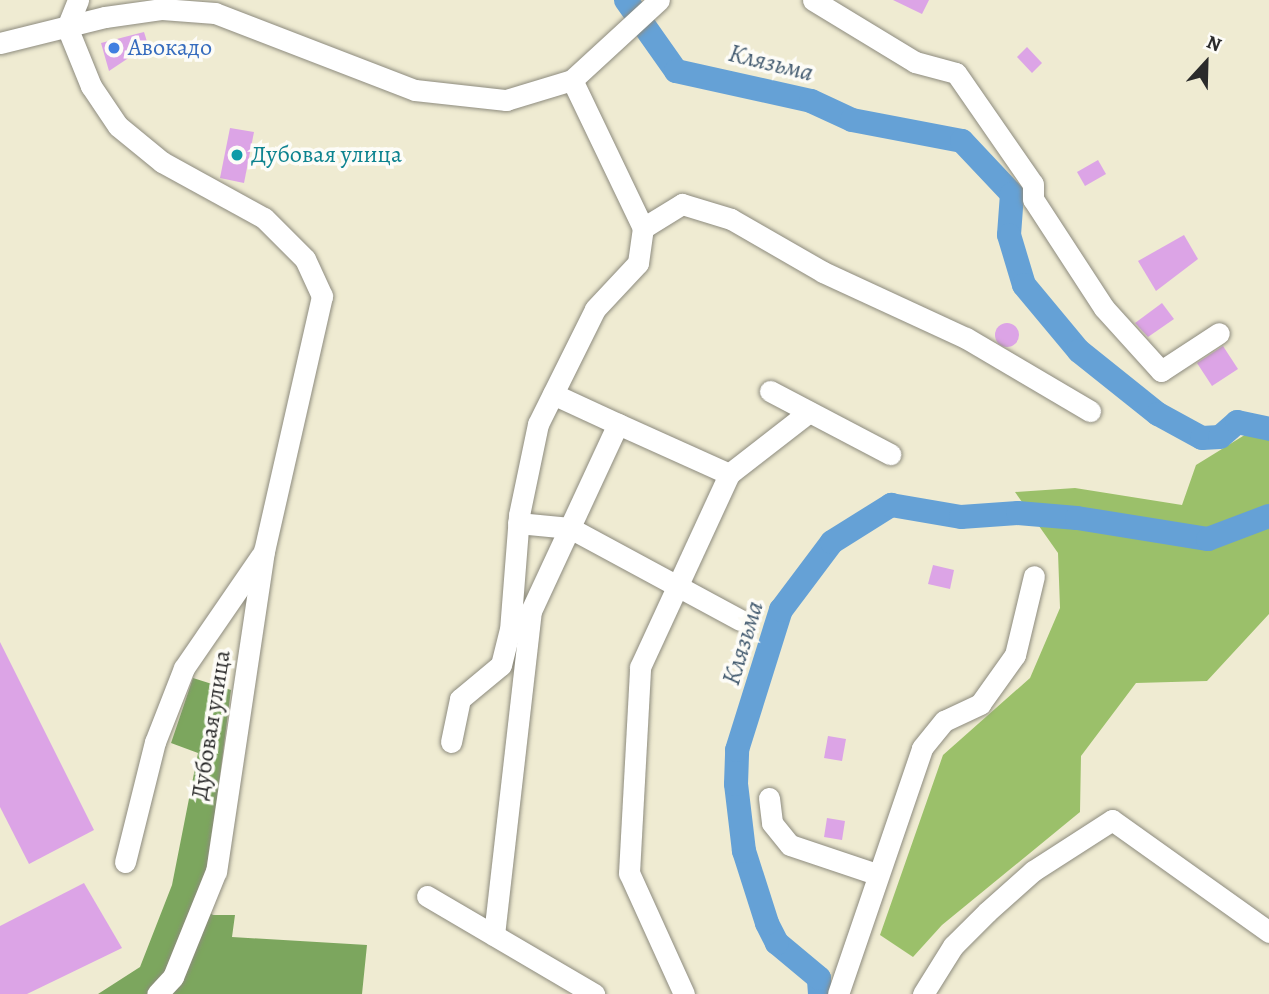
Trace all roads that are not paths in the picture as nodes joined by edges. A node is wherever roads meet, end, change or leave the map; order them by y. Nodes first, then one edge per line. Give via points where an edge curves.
1 (78, 0) edge
2 (659, 0) edge
3 (813, 0) edge
4 (104, 8) edge
5 (67, 27) junction
6 (0, 43) edge
7 (572, 80) junction
8 (643, 228) junction
9 (1219, 333) dead end
10 (769, 391) dead end
11 (553, 394) junction
12 (1090, 411) dead end
13 (809, 412) junction
14 (618, 424) junction
15 (890, 454) dead end
16 (729, 474) junction
17 (518, 523) junction
18 (570, 528) junction
19 (264, 551) junction
20 (1034, 576) dead end
21 (679, 584) junction
22 (740, 620) dead end
23 (451, 742) dead end
24 (769, 798) dead end
25 (125, 862) dead end
26 (876, 874) junction
27 (427, 896) dead end
28 (1269, 932) edge
29 (494, 935) junction
30 (583, 991) edge
31 (157, 994) edge
32 (684, 994) edge
33 (838, 994) edge
34 (923, 994) edge

1 - 5 street
2 - 7 street
3 - 9 street via 915,62 956,73 1033,184 1033,199 1104,308 1161,371
4 - 5 street
4 - 7 street via 215,13 415,90 463,100 536,95
5 - 6 street
5 - 19 street, Дубовая улица via 91,86 118,126 162,162 264,218 291,241 317,281 321,314
7 - 8 street
8 - 11 street via 638,263 595,309
8 - 12 street via 682,204 731,219 823,272 966,338
10 - 13 street
11 - 14 street
11 - 17 street via 538,424
13 - 15 street
13 - 16 street
14 - 16 street
14 - 18 street
16 - 21 street
17 - 18 street
17 - 23 street via 501,666 460,699
18 - 21 street
18 - 29 street via 531,611
19 - 25 street via 184,668 155,742
19 - 31 street, Дубовая улица via 216,871 173,977
20 - 26 street via 1015,655 980,704 944,721 922,748
21 - 22 street
21 - 32 street via 640,667 629,873
24 - 26 street via 772,823 790,845
26 - 33 street
27 - 29 street
28 - 34 street via 1112,820 1033,870 987,912 953,946
29 - 30 street

